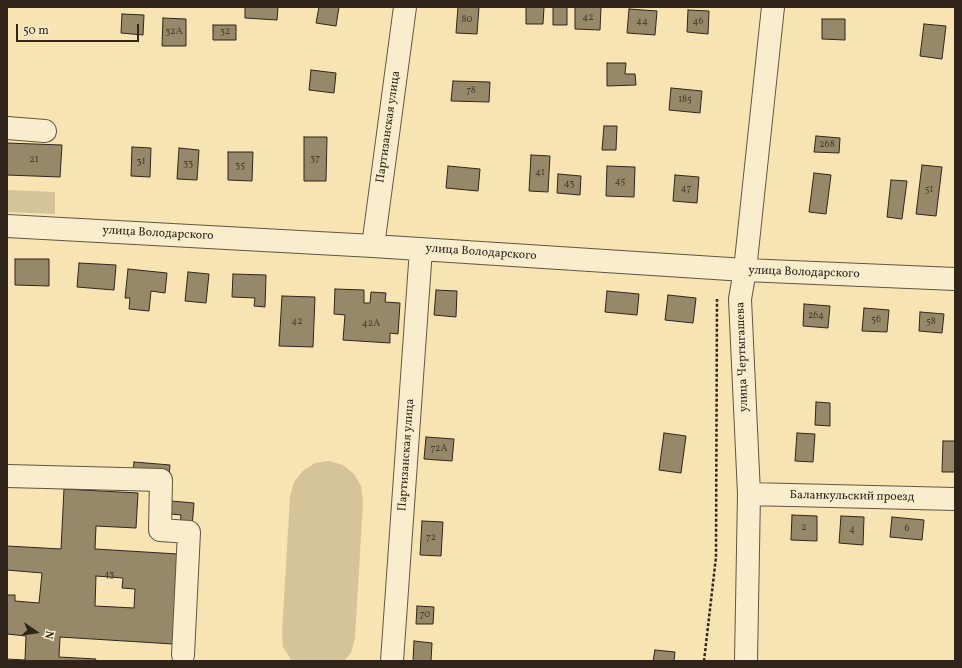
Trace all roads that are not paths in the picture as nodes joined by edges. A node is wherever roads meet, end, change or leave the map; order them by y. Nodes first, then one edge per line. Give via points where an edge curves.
1 (405, 7) edge
2 (773, 7) edge
3 (7, 128) edge
4 (45, 131) dead end
5 (7, 226) edge
6 (373, 246) junction
7 (421, 249) junction
8 (744, 270) junction
9 (955, 279) edge
10 (7, 476) edge
11 (749, 494) junction
12 (955, 499) edge
13 (183, 655) dead end
14 (392, 661) edge
15 (746, 661) edge

1 - 6 street, Партизанская улица
2 - 8 street, улица Чертыгашева
3 - 4 street
5 - 6 street, улица Володарского
6 - 7 street, улица Володарского
7 - 8 street, улица Володарского
7 - 14 street, Партизанская улица
8 - 9 street, улица Володарского
8 - 11 street, улица Чертыгашева via 740,299
10 - 13 street via 161,480 160,530 189,532
11 - 12 street, Баланкульский проезд
11 - 15 street, улица Чертыгашева

